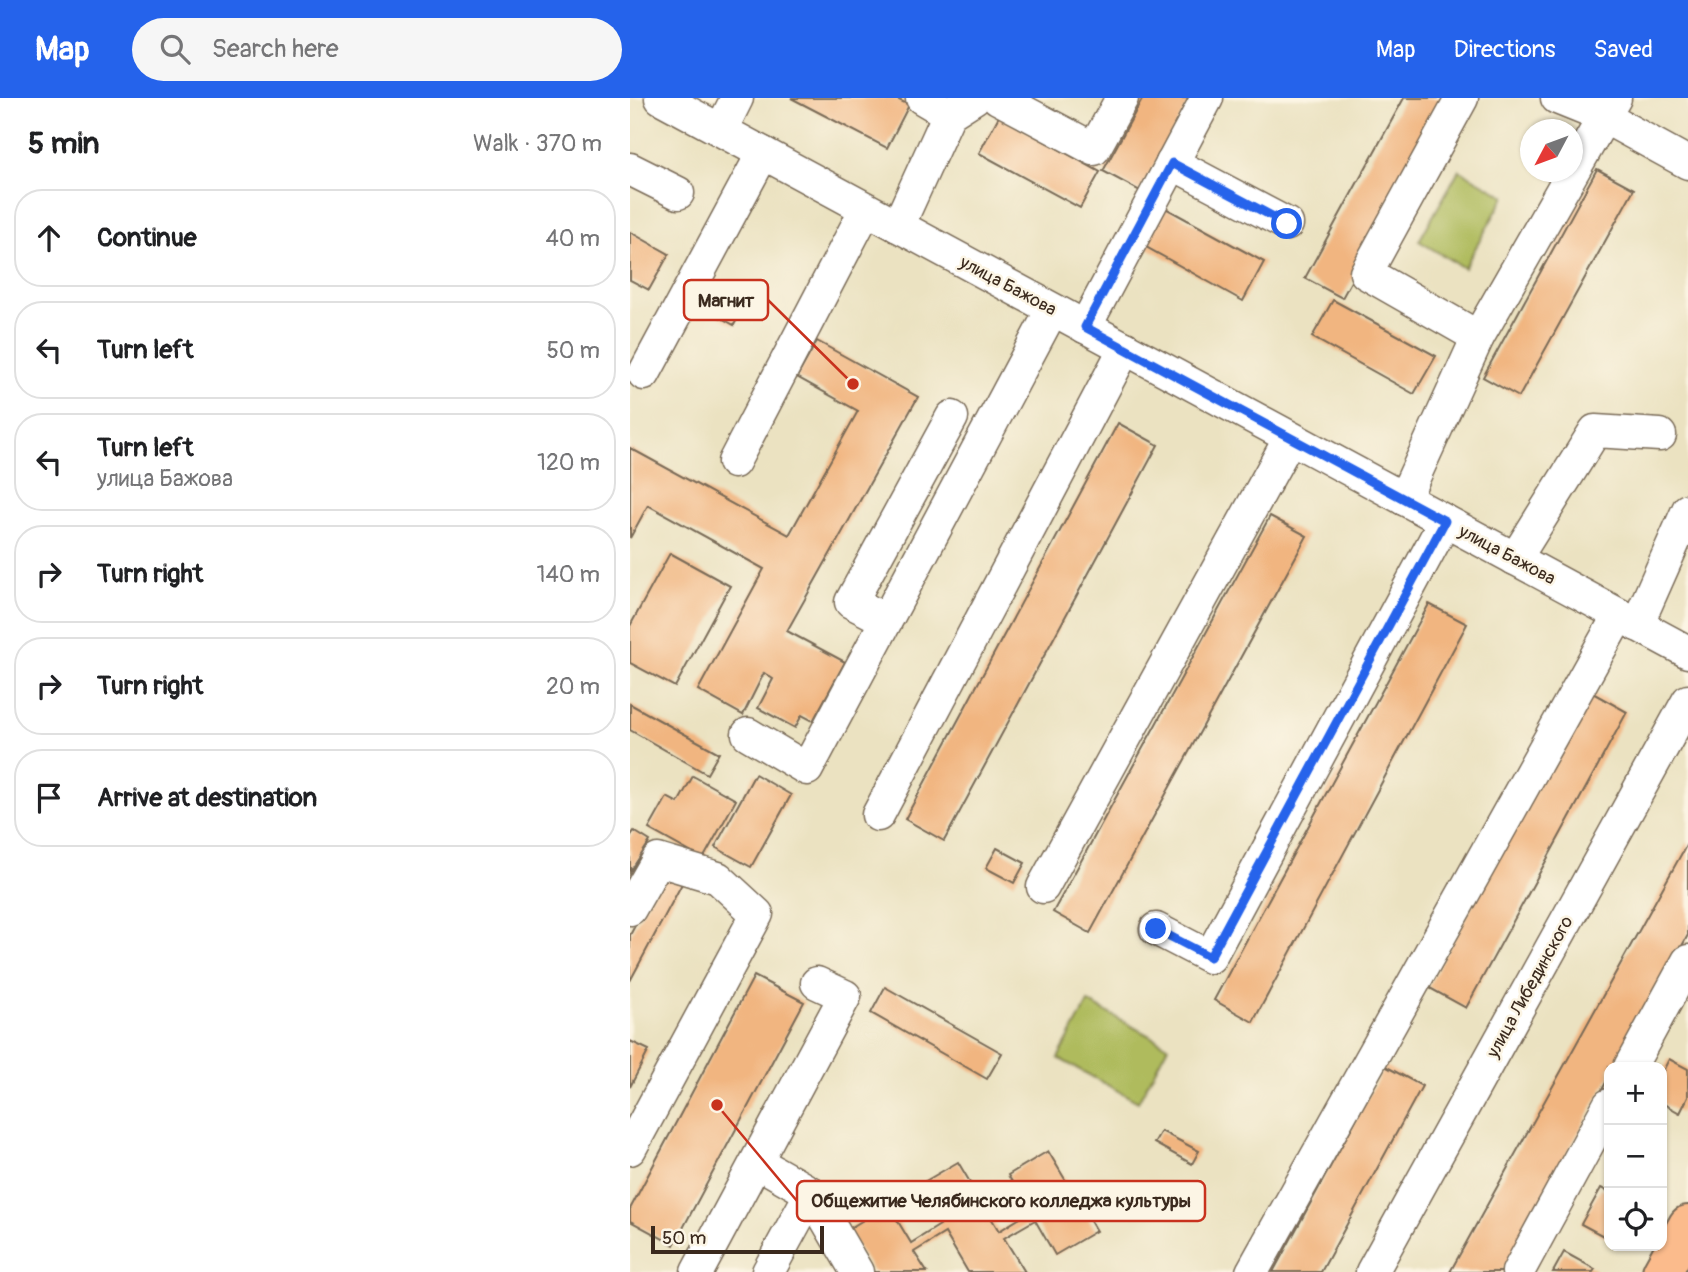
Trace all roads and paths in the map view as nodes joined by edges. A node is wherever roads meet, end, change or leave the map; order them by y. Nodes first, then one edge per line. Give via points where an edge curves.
1 (661, 98) edge
2 (737, 98) edge
3 (922, 98) edge
4 (998, 98) edge
5 (1122, 98) edge
6 (1207, 98) edge
7 (1462, 98) edge
8 (1557, 98) edge
9 (961, 106) edge
10 (1610, 107) edge
11 (721, 131) junction
12 (763, 153) junction
13 (1172, 163) junction
14 (1688, 163) edge
15 (630, 169) edge
16 (678, 193) dead end
17 (866, 209) junction
18 (1287, 224) dead end
19 (898, 226) junction
20 (1052, 310) junction
21 (1085, 327) junction
22 (1478, 337) junction
23 (1125, 348) junction
24 (644, 374) dead end
25 (952, 417) dead end
26 (1660, 435) dead end
27 (1290, 438) junction
28 (734, 463) dead end
29 (1404, 499) junction
30 (1688, 510) edge
31 (1445, 521) junction
32 (1515, 559) junction
33 (886, 620) junction
34 (1628, 620) junction
35 (1688, 652) edge
36 (1688, 701) edge
37 (748, 734) dead end
38 (878, 815) dead end
39 (1043, 887) dead end
40 (630, 909) edge
41 (1156, 929) dead end
42 (1688, 961) edge
43 (817, 983) dead end
44 (1633, 1062) edge
45 (1604, 1114) edge
46 (630, 1149) edge
47 (757, 1162) junction
48 (811, 1193) junction
49 (1688, 1225) edge
50 (697, 1272) edge
51 (768, 1272) edge
52 (858, 1272) edge
53 (1252, 1272) edge
54 (1372, 1272) edge
55 (1518, 1272) edge
56 (1662, 1272) edge

1 - 11 street, улица Бажова
2 - 11 street
3 - 9 street
4 - 5 street via 1094,149
6 - 13 street
7 - 22 street via 1366,273
8 - 10 street
9 - 19 street
10 - 14 street
10 - 22 street
11 - 12 street, улица Бажова
12 - 17 street, улица Бажова
12 - 24 street
13 - 18 street
13 - 21 street
15 - 16 street
17 - 19 street, улица Бажова
17 - 28 street
19 - 20 street, улица Бажова
20 - 21 street, улица Бажова
20 - 33 street
21 - 23 street, улица Бажова
22 - 29 street
23 - 27 street, улица Бажова
23 - 38 street
25 - 33 street via 851,602
26 - 32 street via 1595,431
27 - 29 street, улица Бажова
27 - 39 street
29 - 31 street, улица Бажова
30 - 34 street
31 - 32 street, улица Бажова
31 - 41 street via 1210,957
32 - 34 street, улица Бажова
33 - 37 street via 807,769
34 - 35 street, улица Бажова
34 - 53 street
36 - 54 street, улица Либединского
40 - 46 street via 658,860 718,878 757,914
42 - 44 street
43 - 47 street via 845,996
45 - 55 street
47 - 48 street
47 - 50 street
48 - 51 street
48 - 52 street
49 - 56 main road

